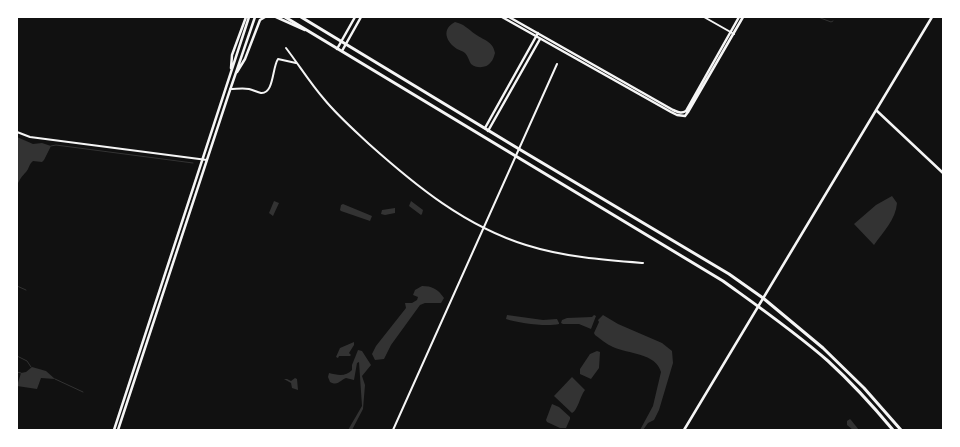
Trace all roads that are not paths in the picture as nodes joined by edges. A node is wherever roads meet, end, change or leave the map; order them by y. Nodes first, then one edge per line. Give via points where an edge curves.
1 (246, 17) edge
2 (249, 17) edge
3 (255, 17) edge
4 (265, 17) edge
5 (276, 17) edge
6 (285, 17) edge
7 (303, 17) edge
8 (355, 17) edge
9 (361, 17) edge
10 (502, 17) edge
11 (509, 17) edge
12 (704, 17) edge
13 (739, 17) edge
14 (743, 17) edge
15 (932, 17) edge
16 (538, 33) junction
17 (732, 33) junction
18 (542, 35) junction
19 (317, 36) junction
20 (536, 37) junction
21 (540, 39) junction
22 (341, 41) junction
23 (346, 44) junction
24 (286, 48) dead end
25 (337, 48) junction
26 (342, 52) junction
27 (298, 64) junction
28 (557, 64) dead end
29 (230, 74) junction
30 (235, 76) junction
31 (230, 89) junction
32 (876, 110) junction
33 (687, 112) junction
34 (486, 129) junction
35 (17, 132) edge
36 (519, 149) junction
37 (516, 156) junction
38 (202, 160) junction
39 (207, 160) junction
40 (943, 173) edge
41 (484, 227) junction
42 (643, 263) dead end
43 (763, 298) junction
44 (758, 306) junction
45 (114, 430) edge
46 (118, 430) edge
47 (393, 430) edge
48 (684, 430) edge
49 (893, 430) edge
50 (901, 430) edge

1 - 29 street via 232,55
2 - 29 street
3 - 30 street
4 - 30 street via 260,20 246,59
5 - 19 street
6 - 19 main road
7 - 22 main road
8 - 22 street
9 - 23 street
10 - 20 street
11 - 16 street
12 - 17 street
13 - 17 street
14 - 17 street
15 - 32 street
16 - 18 street
16 - 20 street
17 - 33 street
18 - 21 street
18 - 33 street via 673,110
19 - 25 main road
20 - 21 street
20 - 34 street
21 - 33 street via 676,115 685,116
21 - 34 street
22 - 23 main road
22 - 25 street
23 - 26 street
23 - 34 main road
24 - 27 street
25 - 26 main road
26 - 37 main road
27 - 31 street via 278,59 270,88 266,92
27 - 41 street via 324,100 393,166 441,203
28 - 36 street
29 - 38 street
30 - 31 street
31 - 39 street
32 - 40 street
32 - 43 street
34 - 36 main road
35 - 38 street via 30,137
36 - 37 street
36 - 43 main road via 729,274
37 - 41 street
37 - 44 main road via 688,259
38 - 39 street
38 - 45 street
39 - 46 street
41 - 42 street via 538,248
41 - 47 street
43 - 44 street
43 - 50 main road via 823,348 864,388
44 - 48 street
44 - 49 main road via 828,362

